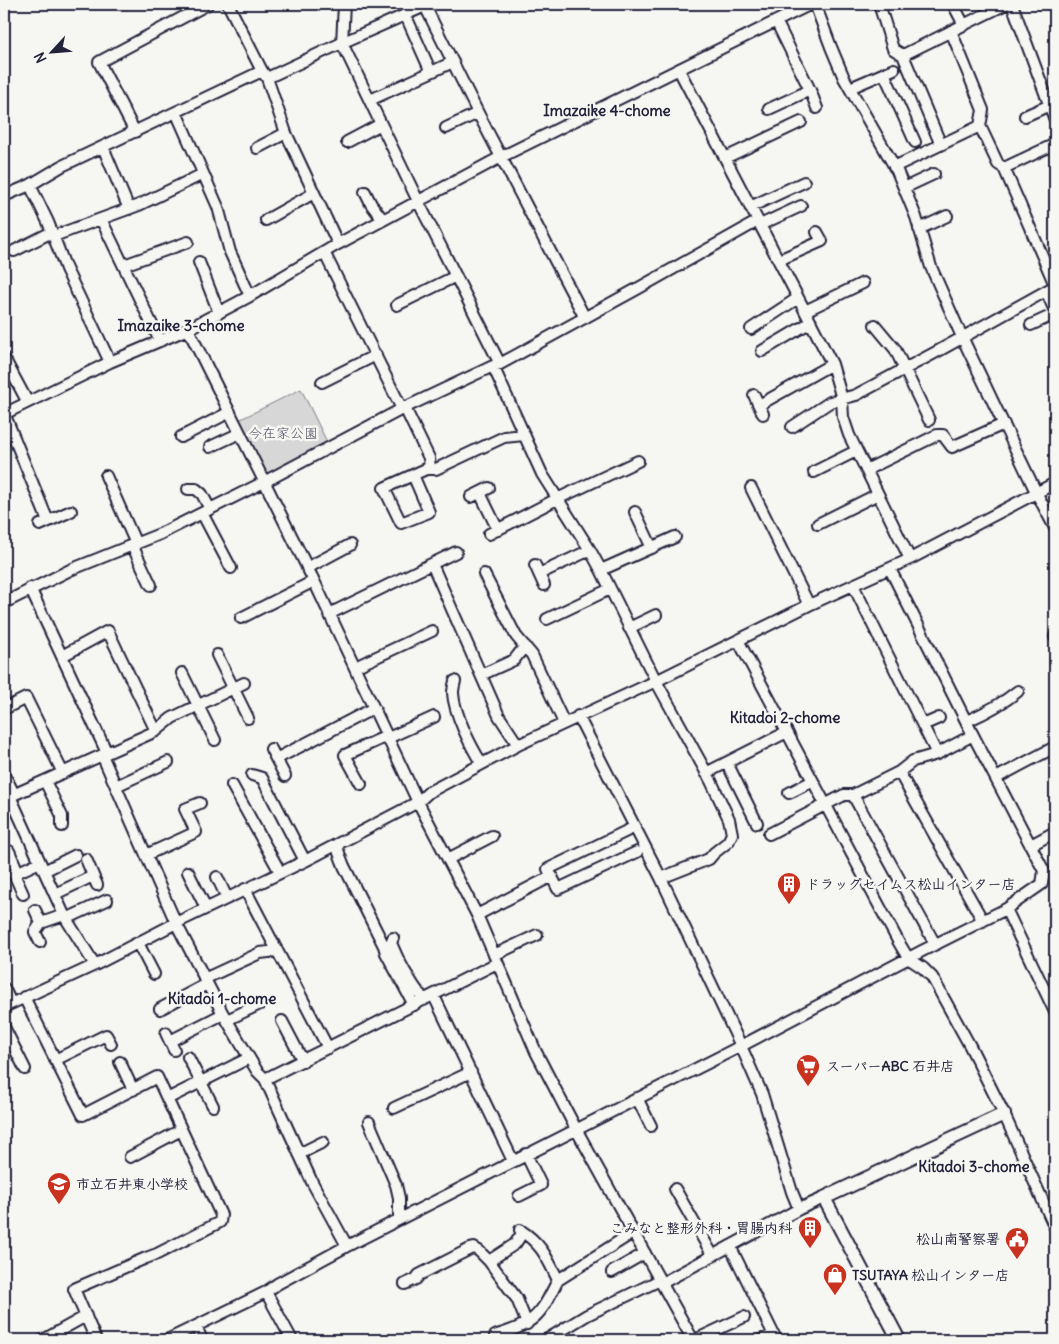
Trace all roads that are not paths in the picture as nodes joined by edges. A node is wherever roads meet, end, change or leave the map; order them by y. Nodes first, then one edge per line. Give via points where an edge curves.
1 (208, 4) edge
2 (228, 4) edge
3 (344, 4) edge
4 (811, 4) edge
5 (816, 4) edge
6 (879, 4) edge
7 (953, 4) edge
8 (1006, 4) edge
9 (1012, 4) edge
10 (424, 5) edge
11 (405, 14) junction
12 (776, 21) junction
13 (964, 25) junction
14 (951, 31) junction
15 (342, 43) junction
16 (904, 55) junction
17 (453, 62) junction
18 (679, 70) junction
19 (431, 72) junction
20 (265, 74) junction
21 (850, 88) junction
22 (810, 90) junction
23 (370, 100) junction
24 (1050, 105) junction
25 (817, 108) dead end
26 (769, 109) dead end
27 (176, 112) junction
28 (478, 113) junction
29 (1025, 116) dead end
30 (1055, 120) edge
31 (802, 122) dead end
32 (381, 124) junction
33 (980, 126) junction
34 (446, 128) dead end
35 (135, 132) junction
36 (286, 134) junction
37 (346, 142) dead end
38 (915, 142) dead end
39 (1055, 144) edge
40 (941, 145) junction
41 (103, 147) junction
42 (257, 148) dead end
43 (501, 157) junction
44 (725, 158) junction
45 (894, 167) junction
46 (1004, 168) junction
47 (203, 174) junction
48 (934, 174) dead end
49 (804, 182) dead end
50 (30, 185) junction
51 (904, 188) junction
52 (365, 192) dead end
53 (314, 193) junction
54 (4, 196) edge
55 (418, 201) junction
56 (801, 206) dead end
57 (750, 207) junction
58 (129, 209) junction
59 (947, 216) dead end
60 (101, 219) junction
61 (266, 220) dead end
62 (383, 220) junction
63 (759, 223) junction
64 (919, 229) junction
65 (817, 232) dead end
66 (53, 234) junction
67 (188, 242) dead end
68 (338, 244) junction
69 (14, 251) dead end
70 (324, 252) junction
71 (778, 260) junction
72 (199, 262) dead end
73 (124, 265) junction
74 (456, 276) junction
75 (863, 283) dead end
76 (1052, 288) edge
77 (250, 296) junction
78 (798, 298) junction
79 (397, 306) dead end
80 (805, 311) junction
81 (1055, 312) edge
82 (219, 313) junction
83 (585, 318) junction
84 (811, 322) junction
85 (875, 325) dead end
86 (1031, 326) dead end
87 (188, 329) junction
88 (751, 329) dead end
89 (962, 337) junction
90 (160, 341) junction
91 (762, 351) dead end
92 (376, 355) junction
93 (4, 358) edge
94 (110, 362) junction
95 (832, 364) junction
96 (496, 365) junction
97 (905, 369) junction
98 (322, 382) dead end
99 (842, 399) junction
100 (27, 401) junction
101 (758, 405) dead end
102 (404, 409) junction
103 (230, 412) junction
104 (4, 414) edge
105 (929, 420) dead end
106 (1004, 424) junction
107 (792, 427) dead end
108 (240, 433) junction
109 (524, 435) junction
110 (181, 437) dead end
111 (210, 447) dead end
112 (856, 451) junction
113 (638, 461) dead end
114 (430, 469) junction
115 (866, 470) junction
116 (814, 472) dead end
117 (413, 475) junction
118 (106, 476) dead end
119 (264, 482) junction
120 (1055, 482) edge
121 (751, 488) dead end
122 (188, 489) dead end
123 (1036, 492) junction
124 (480, 493) dead end
125 (878, 494) junction
126 (557, 499) junction
127 (71, 510) dead end
128 (206, 511) junction
129 (634, 512) dead end
130 (818, 524) dead end
131 (1055, 528) edge
132 (676, 538) dead end
133 (134, 544) junction
134 (350, 545) dead end
135 (652, 548) junction
136 (590, 550) junction
137 (456, 552) dead end
138 (910, 559) junction
139 (432, 564) junction
140 (231, 568) dead end
141 (307, 568) junction
142 (890, 569) junction
143 (601, 570) junction
144 (484, 574) dead end
145 (314, 581) junction
146 (151, 585) dead end
147 (544, 585) dead end
148 (853, 585) junction
149 (30, 588) junction
150 (610, 589) junction
151 (4, 603) edge
152 (809, 605) junction
153 (330, 614) junction
154 (656, 615) dead end
155 (241, 618) dead end
156 (561, 626) dead end
157 (629, 628) junction
158 (432, 631) dead end
159 (738, 640) junction
160 (525, 646) junction
161 (217, 655) dead end
162 (62, 656) junction
163 (355, 667) junction
164 (182, 673) dead end
165 (481, 676) junction
166 (455, 681) dead end
167 (656, 681) junction
168 (244, 683) dead end
169 (234, 688) junction
170 (1018, 691) dead end
171 (198, 706) junction
172 (374, 708) junction
173 (4, 709) edge
174 (578, 716) junction
175 (434, 717) dead end
176 (248, 718) dead end
177 (939, 718) dead end
178 (967, 721) junction
179 (564, 723) junction
180 (923, 725) junction
181 (156, 731) junction
182 (787, 732) junction
183 (973, 734) junction
184 (387, 737) junction
185 (215, 740) dead end
186 (518, 744) junction
187 (1055, 747) edge
188 (271, 749) dead end
189 (105, 754) junction
190 (937, 754) junction
191 (276, 760) junction
192 (168, 762) dead end
193 (727, 763) junction
194 (482, 764) junction
195 (63, 772) junction
196 (899, 772) junction
197 (706, 773) junction
198 (4, 774) edge
199 (252, 775) dead end
200 (285, 776) dead end
201 (996, 778) junction
202 (45, 781) junction
203 (813, 781) junction
204 (232, 784) dead end
205 (360, 784) dead end
206 (116, 786) junction
207 (789, 793) dead end
208 (853, 795) junction
209 (9, 797) edge
210 (418, 802) junction
211 (200, 803) dead end
212 (826, 805) junction
213 (757, 823) dead end
214 (62, 826) dead end
215 (635, 827) junction
216 (1055, 832) edge
217 (769, 834) dead end
218 (492, 836) dead end
219 (337, 844) junction
220 (1031, 845) junction
221 (9, 851) dead end
222 (637, 852) dead end
223 (146, 855) junction
224 (448, 859) junction
225 (305, 861) junction
226 (42, 866) junction
227 (18, 872) junction
228 (188, 872) dead end
229 (280, 872) junction
230 (552, 876) junction
231 (218, 877) dead end
232 (661, 878) junction
233 (245, 889) junction
234 (23, 894) dead end
235 (55, 894) junction
236 (227, 898) junction
237 (108, 900) dead end
238 (206, 908) junction
239 (1006, 909) junction
240 (35, 910) dead end
241 (477, 915) junction
242 (65, 917) junction
243 (983, 921) junction
244 (41, 923) junction
245 (176, 923) junction
246 (537, 935) dead end
247 (40, 942) dead end
248 (389, 942) junction
249 (138, 943) junction
250 (935, 944) junction
251 (277, 951) junction
252 (908, 958) junction
253 (496, 959) junction
254 (95, 965) junction
255 (154, 974) dead end
256 (206, 982) junction
257 (4, 988) edge
258 (434, 996) junction
259 (24, 998) junction
260 (424, 1000) junction
261 (260, 1004) dead end
262 (7, 1005) edge
263 (414, 1005) junction
264 (160, 1009) dead end
265 (1055, 1012) edge
266 (225, 1017) junction
267 (282, 1020) dead end
268 (4, 1027) edge
269 (170, 1041) dead end
270 (111, 1044) dead end
271 (741, 1046) junction
272 (328, 1048) junction
273 (188, 1058) dead end
274 (249, 1058) junction
275 (55, 1060) junction
276 (303, 1061) junction
277 (120, 1062) dead end
278 (25, 1069) dead end
279 (471, 1072) junction
280 (265, 1079) junction
281 (201, 1082) junction
282 (133, 1090) junction
283 (638, 1098) junction
284 (167, 1099) junction
285 (213, 1106) dead end
286 (394, 1108) dead end
287 (1004, 1114) junction
288 (370, 1122) dead end
289 (651, 1126) dead end
290 (576, 1129) junction
291 (181, 1130) junction
292 (323, 1142) dead end
293 (299, 1154) junction
294 (526, 1154) junction
295 (130, 1157) dead end
296 (514, 1161) junction
297 (675, 1189) dead end
298 (519, 1196) dead end
299 (824, 1198) junction
300 (799, 1210) junction
301 (400, 1219) junction
302 (1055, 1228) edge
303 (634, 1232) junction
304 (347, 1246) junction
305 (730, 1246) junction
306 (645, 1253) junction
307 (713, 1256) junction
308 (489, 1262) junction
309 (612, 1272) dead end
310 (558, 1280) junction
311 (661, 1281) junction
312 (406, 1284) dead end
313 (266, 1292) junction
314 (86, 1316) junction
315 (744, 1317) dead end
316 (527, 1324) junction
317 (196, 1326) junction
318 (43, 1340) edge
319 (96, 1340) edge
320 (167, 1340) edge
321 (202, 1340) edge
322 (292, 1340) edge
323 (496, 1340) edge
324 (546, 1340) edge
325 (694, 1340) edge
326 (760, 1340) edge
327 (899, 1340) edge

1 - 35 street via 99,62
2 - 20 street
3 - 15 street
4 - 12 street
5 - 21 street
6 - 16 street via 893,50
7 - 13 street
8 - 13 street
9 - 24 street
10 - 11 street
10 - 17 street
11 - 15 street
11 - 19 street
12 - 18 street
12 - 22 street
13 - 14 street
14 - 16 street
14 - 33 street via 983,110
15 - 20 street
15 - 23 street
16 - 40 street
17 - 19 street
17 - 28 street
18 - 43 street
18 - 44 street
19 - 23 street
20 - 27 street
20 - 36 street
21 - 38 street via 889,71
21 - 45 street
22 - 25 street
22 - 26 street
23 - 32 street
24 - 29 street
24 - 30 street
27 - 35 street
27 - 47 street
28 - 34 street
28 - 43 street
31 - 44 street
32 - 37 street
32 - 55 street
33 - 40 street
33 - 46 street via 998,164
35 - 41 street
36 - 42 street
36 - 53 street
39 - 46 street
40 - 45 street
41 - 50 street
41 - 58 street
43 - 55 street
43 - 83 street
44 - 57 street
45 - 51 street
46 - 76 street
47 - 58 street
47 - 77 street via 218,207 230,252
48 - 51 street
49 - 57 street
50 - 54 street
50 - 66 street
51 - 64 street
52 - 62 street
53 - 61 street
53 - 68 street
55 - 62 street
55 - 74 street
56 - 63 street
57 - 63 street
58 - 60 street
59 - 64 street
60 - 66 street
60 - 73 street
62 - 68 street
63 - 71 street
63 - 83 street
64 - 89 street via 931,267
65 - 71 street via 822,242
66 - 69 street
66 - 94 street
67 - 73 street
68 - 70 street
70 - 77 street
70 - 92 street
71 - 78 street
72 - 82 street
73 - 90 street
74 - 79 street
74 - 96 street
75 - 80 street
76 - 81 street
76 - 89 street
77 - 82 street
78 - 80 street
78 - 88 street
80 - 84 street
81 - 86 street
82 - 87 street
83 - 96 street
84 - 91 street
84 - 95 street
85 - 97 street via 895,349
87 - 90 street
87 - 103 street
89 - 97 street
89 - 106 street
90 - 94 street
92 - 98 street
92 - 102 street
93 - 100 street
94 - 100 street
95 - 99 street
95 - 101 street
96 - 102 street
96 - 109 street
97 - 99 street
97 - 105 street
99 - 107 street via 830,402
99 - 112 street via 844,417
100 - 104 street
102 - 114 street via 428,458
102 - 119 street
103 - 108 street
103 - 110 street
104 - 127 street via 44,523
106 - 115 street via 952,447 943,436 937,435
106 - 123 street
108 - 111 street
108 - 119 street
109 - 114 street via 504,437
109 - 126 street
112 - 115 street
112 - 116 street
113 - 126 street
114 - 117 street
115 - 125 street
117 - 117 street via 384,488 401,524 429,512
118 - 133 street
119 - 128 street
119 - 141 street
120 - 123 street
121 - 152 street
122 - 128 street via 196,489 202,494
123 - 131 street
123 - 138 street
124 - 126 street via 494,532
125 - 130 street
125 - 138 street
126 - 136 street
128 - 133 street
128 - 140 street
129 - 135 street
132 - 135 street
133 - 146 street
133 - 149 street
134 - 141 street
135 - 143 street
136 - 143 street
136 - 147 street via 537,570
137 - 139 street
138 - 142 street
139 - 153 street
139 - 165 street
141 - 145 street
142 - 148 street
142 - 178 street
143 - 150 street
144 - 160 street via 491,596
145 - 153 street
145 - 155 street
148 - 152 street
148 - 180 street
149 - 151 street
149 - 162 street
150 - 156 street via 551,617
150 - 157 street
152 - 159 street
153 - 163 street
154 - 157 street
157 - 167 street
158 - 163 street
159 - 167 street
159 - 182 street
160 - 165 street via 514,660
160 - 179 street
161 - 169 street
162 - 181 street via 108,631
162 - 189 street
163 - 172 street
164 - 171 street
165 - 186 street via 499,716
166 - 194 street via 453,693 457,710
167 - 174 street
167 - 197 street
168 - 169 street
169 - 171 street
169 - 176 street
170 - 178 street via 995,708
171 - 181 street via 172,718
171 - 185 street
172 - 184 street
172 - 191 street
173 - 195 street via 26,698
174 - 179 street
174 - 215 street
175 - 184 street
177 - 180 street
178 - 183 street
179 - 186 street
180 - 190 street
181 - 189 street
182 - 193 street
182 - 203 street
183 - 190 street
183 - 201 street
184 - 205 street via 346,755
184 - 210 street
186 - 194 street
187 - 201 street
188 - 191 street
189 - 195 street
189 - 206 street
190 - 196 street via 913,761
191 - 200 street
192 - 206 street
193 - 197 street
193 - 213 street
194 - 210 street via 429,792
195 - 202 street
196 - 208 street
196 - 243 street
197 - 232 street via 729,819 732,834 709,859
198 - 209 street
199 - 225 street via 262,778
201 - 220 street
202 - 209 street
202 - 214 street via 62,816
203 - 207 street
203 - 212 street
204 - 229 street
206 - 223 street
208 - 212 street via 844,795
208 - 250 street
209 - 226 street
210 - 219 street
210 - 224 street
211 - 223 street via 185,809 196,832
212 - 217 street
212 - 252 street
215 - 230 street via 548,869
215 - 232 street
216 - 220 street
218 - 224 street
219 - 225 street
219 - 248 street via 344,866
220 - 239 street via 1044,871 1042,884
221 - 227 street
222 - 230 street via 558,889
223 - 245 street
224 - 241 street
225 - 229 street
226 - 227 street
226 - 235 street
226 - 235 street via 81,857 96,881
227 - 234 street via 14,874
228 - 238 street
229 - 233 street
230 - 241 street
231 - 236 street
232 - 271 street
233 - 236 street
233 - 251 street
235 - 242 street
236 - 238 street
237 - 242 street
238 - 245 street
239 - 243 street
239 - 265 street
240 - 244 street
241 - 253 street
242 - 244 street
242 - 254 street
243 - 250 street
244 - 247 street via 35,932
245 - 249 street
245 - 256 street
246 - 253 street
248 - 260 street
248 - 263 street via 386,953
249 - 254 street
249 - 255 street
250 - 252 street
251 - 256 street via 260,953
251 - 272 street
252 - 271 street
252 - 287 street via 932,977
253 - 258 street
253 - 290 street via 536,1052
254 - 259 street
256 - 264 street
256 - 266 street
257 - 262 street
258 - 260 street
258 - 279 street
259 - 262 street
259 - 275 street
260 - 263 street
261 - 266 street
263 - 272 street
266 - 269 street
266 - 274 street
267 - 276 street
268 - 278 street
270 - 275 street via 106,1035
271 - 283 street
271 - 300 street via 762,1094
272 - 276 street
273 - 281 street
274 - 280 street
274 - 281 street
275 - 282 street via 83,1115
276 - 280 street
277 - 282 street
279 - 286 street
279 - 296 street
280 - 293 street
281 - 284 street
281 - 285 street
282 - 284 street via 157,1077
283 - 289 street
283 - 290 street
284 - 291 street
287 - 299 street
287 - 302 street
288 - 301 street via 396,1185
290 - 294 street
290 - 303 street
291 - 295 street
291 - 314 street via 221,1215 220,1222 157,1254 74,1289
292 - 293 street
293 - 304 street
294 - 296 street
294 - 298 street via 541,1185
296 - 301 street
297 - 307 street
299 - 300 street
299 - 327 street
300 - 305 street
301 - 304 street
303 - 306 street
303 - 310 street
304 - 313 street
305 - 307 street
305 - 326 street via 774,1335
306 - 309 street
306 - 311 street
307 - 311 street
308 - 310 street via 515,1244 522,1231 538,1245
308 - 312 street via 479,1251 470,1249
308 - 316 street via 517,1299
310 - 316 street via 539,1312
311 - 324 street via 587,1315
311 - 325 street
313 - 317 street
313 - 322 street
314 - 318 street
314 - 319 street
315 - 325 street
316 - 323 street via 495,1336
317 - 320 street
317 - 321 street

